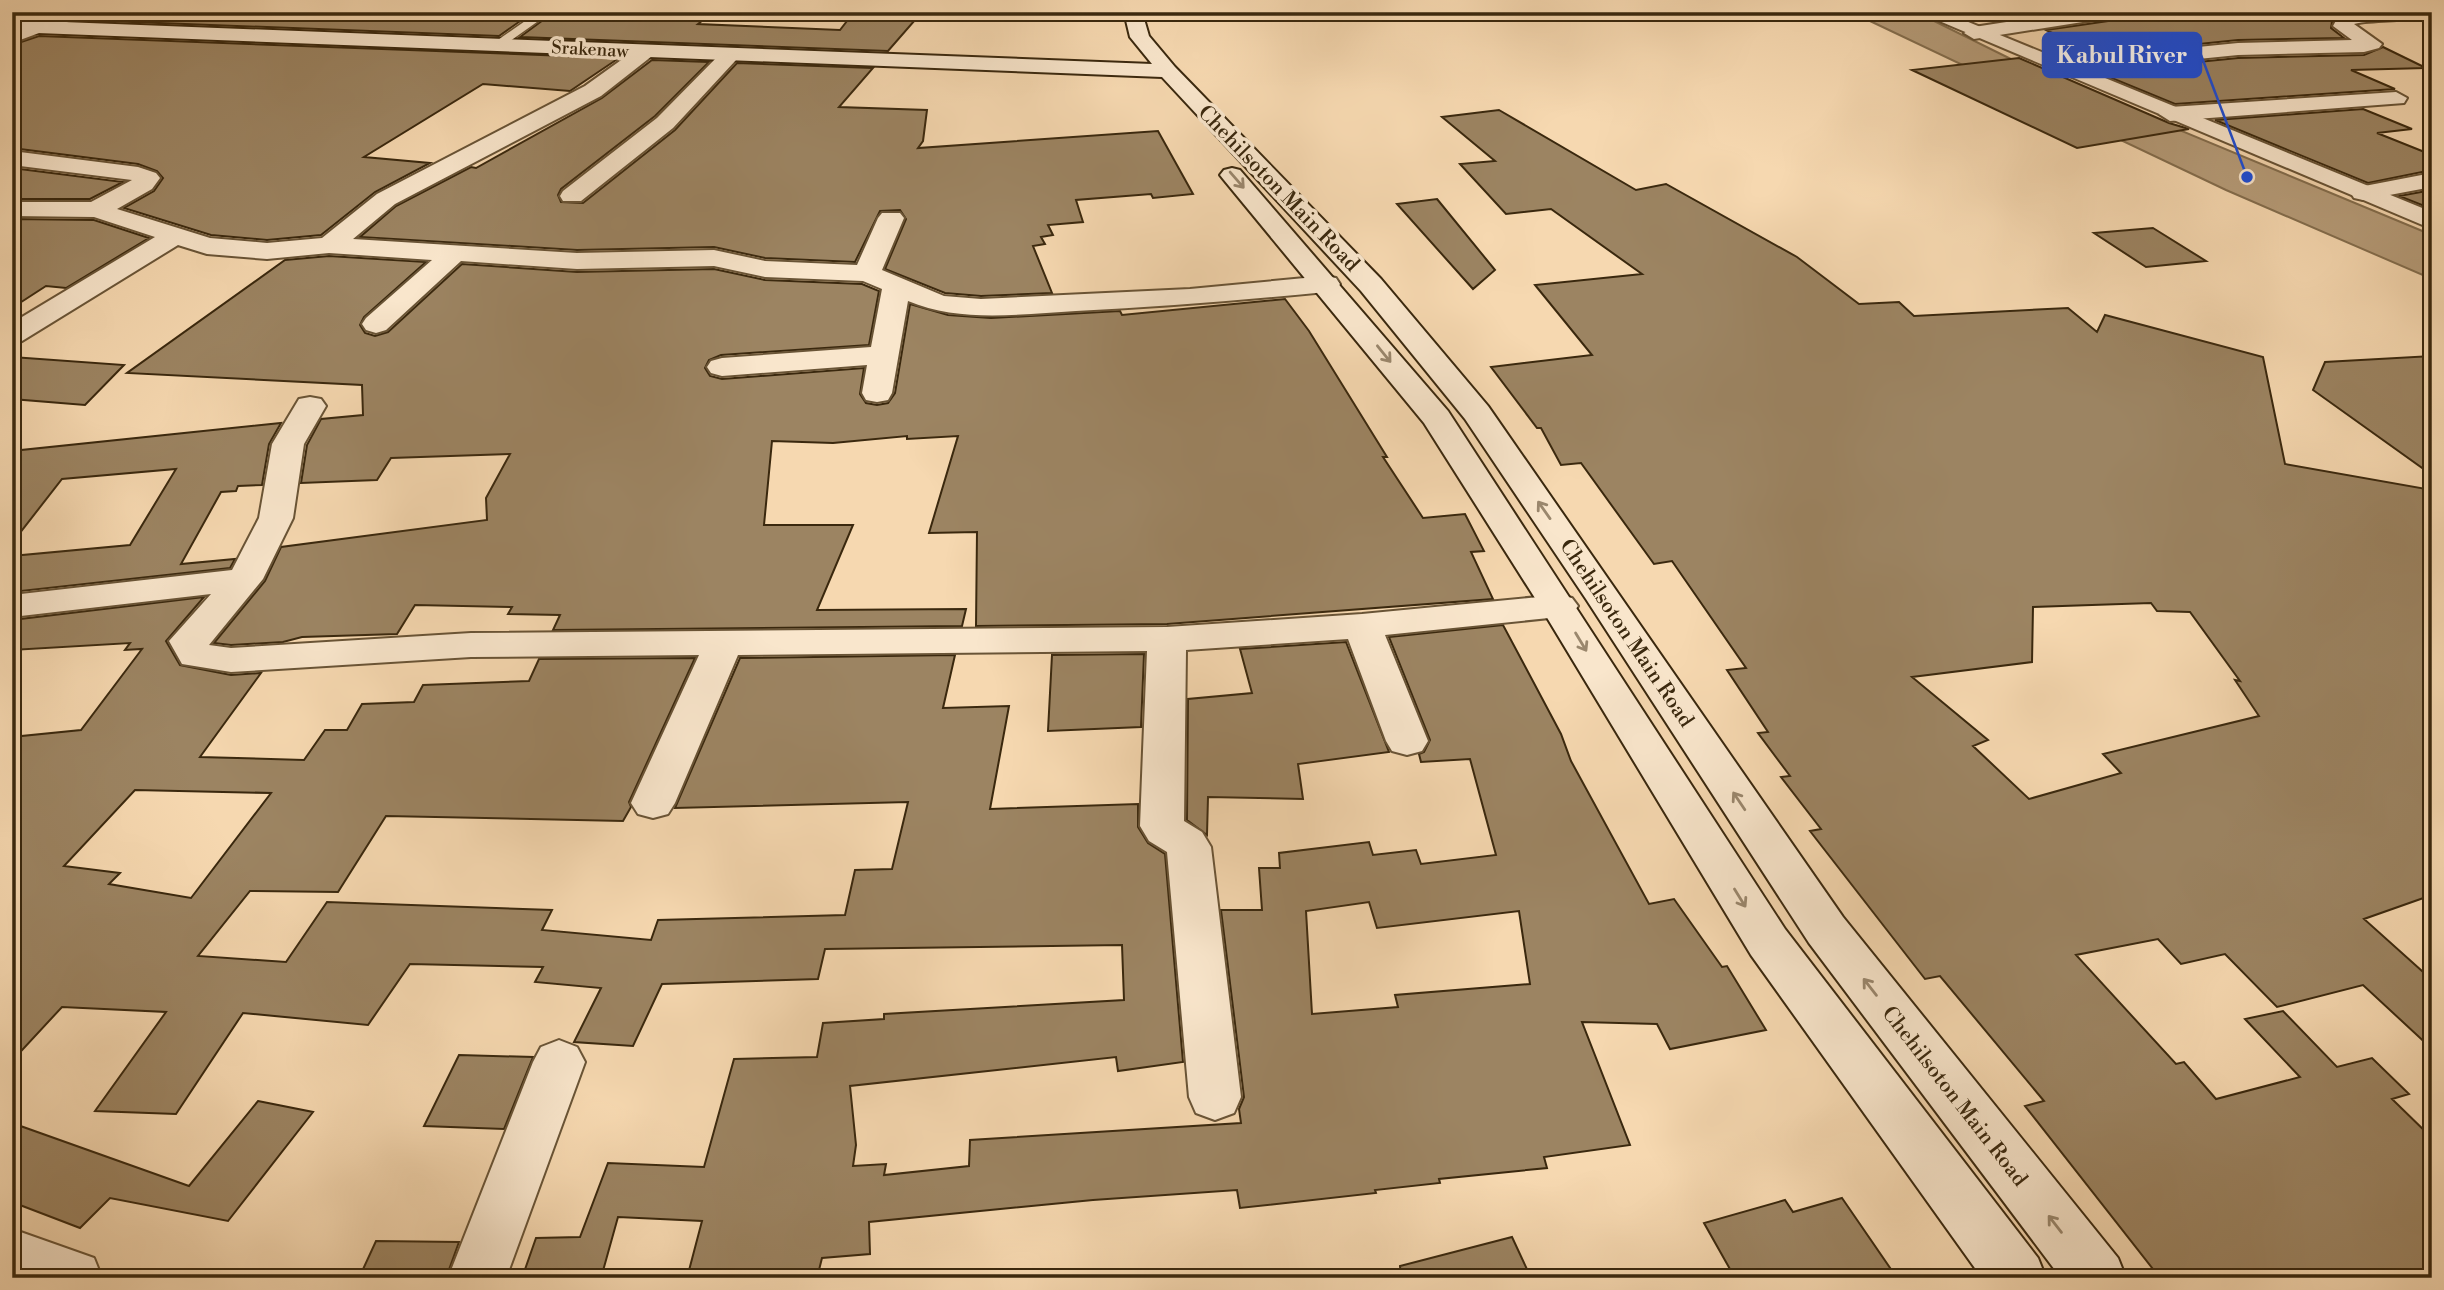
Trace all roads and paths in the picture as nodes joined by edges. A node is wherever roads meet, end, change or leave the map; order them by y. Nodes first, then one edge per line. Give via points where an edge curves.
1 (78, 12) edge
2 (546, 12) edge
3 (1108, 12) edge
4 (1133, 12) edge
5 (1927, 12) edge
6 (2108, 12) edge
7 (2421, 12) edge
8 (12, 26) edge
9 (33, 27) junction
10 (1974, 33) junction
11 (12, 37) edge
12 (499, 44) junction
13 (645, 52) junction
14 (729, 56) junction
15 (2057, 67) junction
16 (1153, 71) junction
17 (2396, 98) dead end
18 (2170, 114) junction
19 (12, 158) edge
20 (2432, 180) edge
21 (2363, 193) junction
22 (572, 196) dead end
23 (12, 209) edge
24 (96, 210) junction
25 (891, 218) dead end
26 (2432, 221) edge
27 (175, 236) junction
28 (329, 245) junction
29 (454, 254) junction
30 (867, 274) junction
31 (1326, 284) junction
32 (896, 288) junction
33 (376, 324) dead end
34 (12, 335) edge
35 (884, 355) junction
36 (722, 367) dead end
37 (877, 393) dead end
38 (310, 406) dead end
39 (245, 579) junction
40 (12, 606) edge
41 (1559, 606) junction
42 (1362, 626) junction
43 (1167, 639) junction
44 (724, 642) junction
45 (1407, 741) dead end
46 (653, 803) dead end
47 (559, 1062) dead end
48 (1214, 1097) dead end
49 (12, 1256) edge
50 (73, 1278) edge
51 (477, 1278) edge
52 (2017, 1278) edge
53 (2097, 1278) edge

1 - 9 street
2 - 12 lane
3 - 16 street, Chehilsoton Main Road via 1114,38
4 - 16 street, Chehilsoton Main Road
5 - 10 street
6 - 10 street
7 - 15 street via 2345,21 2343,26 2372,44 2364,46 2238,49
8 - 9 street, Srakenaw
9 - 11 street
9 - 12 street, Srakenaw
10 - 15 street
12 - 13 street, Srakenaw
13 - 14 street, Srakenaw
13 - 28 street via 593,92 386,200
14 - 16 street, Srakenaw
14 - 22 street via 665,123
15 - 18 street
16 -> 31 street, Chehilsoton Main Road
53 -> 16 street, Chehilsoton Main Road via 1826,930 1477,413 1371,285
17 - 18 street
18 - 21 street
19 - 24 street via 148,178
20 - 21 street
21 - 26 street
23 - 24 street
24 - 27 street
25 - 30 street
27 - 28 street via 207,246 267,251
27 - 34 street
28 - 29 street
29 - 30 street via 577,261 714,257 765,269
29 - 33 street
30 - 32 street
31 - 32 street via 1190,297 981,307 939,304
31 -> 41 street, Chehilsoton Main Road via 1437,418
32 - 35 street
35 - 36 street
35 - 37 street
38 - 39 street via 288,444 276,518
39 - 40 street
39 - 44 street via 188,641 197,655 231,660 471,645
41 - 42 street
41 -> 52 street, Chehilsoton Main Road via 1768,942
42 - 43 street
42 - 45 street
43 - 44 street
43 - 48 street via 1162,826 1189,848
44 - 46 street
47 - 51 street
49 - 50 street

